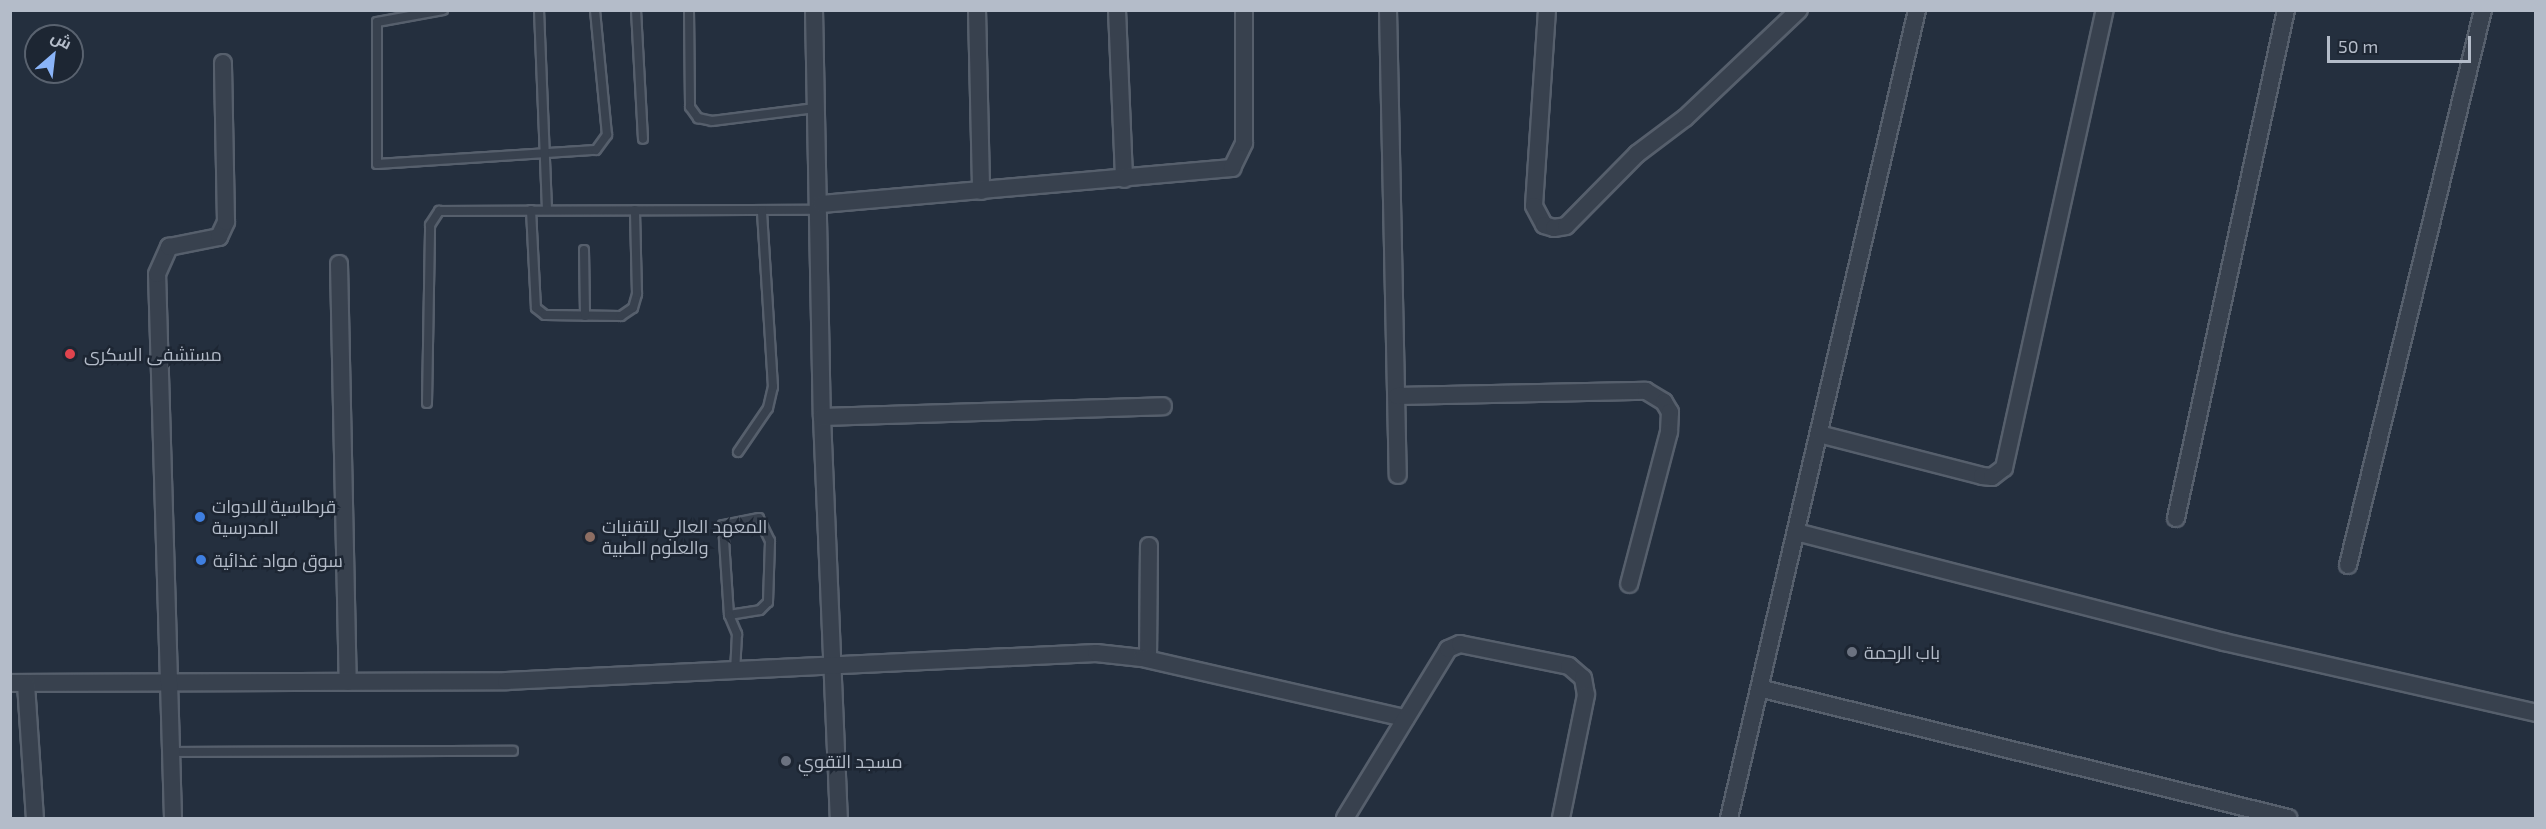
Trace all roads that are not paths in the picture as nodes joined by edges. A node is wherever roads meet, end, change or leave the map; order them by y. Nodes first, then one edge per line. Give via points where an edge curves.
1 (443, 10) edge
2 (539, 10) edge
3 (595, 10) edge
4 (636, 10) edge
5 (689, 10) edge
6 (814, 10) edge
7 (977, 10) edge
8 (1117, 10) edge
9 (1244, 10) edge
10 (1388, 10) edge
11 (1547, 10) edge
12 (1799, 10) edge
13 (1917, 10) edge
14 (2105, 10) edge
15 (2286, 10) edge
16 (2483, 10) edge
17 (223, 63) dead end
18 (815, 108) junction
19 (644, 139) dead end
20 (545, 153) junction
21 (1124, 179) junction
22 (981, 191) junction
23 (821, 207) junction
24 (531, 210) junction
25 (547, 210) junction
26 (634, 210) junction
27 (762, 210) junction
28 (584, 250) dead end
29 (339, 264) dead end
30 (585, 316) junction
31 (1396, 396) junction
32 (427, 403) dead end
33 (1163, 406) dead end
34 (822, 417) junction
35 (1819, 434) junction
36 (738, 452) dead end
37 (1398, 475) dead end
38 (2176, 518) dead end
39 (1796, 532) junction
40 (1149, 546) dead end
41 (2348, 565) dead end
42 (1629, 584) dead end
43 (729, 615) junction
44 (1148, 659) junction
45 (834, 666) junction
46 (735, 671) junction
47 (348, 682) junction
48 (18, 683) edge
49 (168, 684) junction
50 (1763, 689) junction
51 (2535, 713) edge
52 (1405, 718) junction
53 (513, 751) dead end
54 (171, 752) junction
55 (35, 819) edge
56 (173, 819) edge
57 (839, 819) edge
58 (1345, 819) edge
59 (1561, 819) edge
60 (1729, 819) edge
61 (2288, 819) edge

1 - 20 lane via 377,22 377,164
2 - 20 lane
3 - 20 lane via 607,135 596,150
4 - 19 lane
5 - 18 lane via 690,107 698,118 712,121
6 - 18 street
7 - 22 street
8 - 21 street
9 - 21 street via 1244,143 1237,163 1220,172
10 - 31 street
11 - 12 street via 1534,206 1544,225 1554,228 1566,226 1637,154 1685,118
13 - 35 street
14 - 35 street via 2004,468 1992,477 1982,476
15 - 38 street
16 - 41 street
17 - 49 street via 226,222 219,237 169,247 157,274
18 - 23 street
20 - 25 lane
21 - 22 street
22 - 23 street
23 - 27 lane
23 - 34 street
24 - 25 lane
24 - 30 lane via 536,308 545,315
24 - 32 lane via 439,211 433,218
25 - 26 lane
26 - 27 lane
26 - 30 lane via 637,294 633,308 621,316
27 - 36 lane via 772,387 768,408
28 - 30 lane
29 - 47 street
31 - 37 street
31 - 42 street via 1646,391 1664,402 1670,412 1669,432
33 - 34 street
34 - 45 street
35 - 39 street
39 - 50 street
39 - 51 street via 2224,642
40 - 44 street
43 - 43 lane via 723,525 759,518 770,541 768,602 760,610
43 - 46 lane via 737,634
44 - 45 street via 1096,653
44 - 52 street
45 - 46 street
45 - 57 street
46 - 47 street
47 - 49 street
48 - 49 street
48 - 55 street
49 - 54 street
50 - 60 street
50 - 61 street
52 - 58 street
52 - 59 street via 1454,645 1577,670 1586,695
53 - 54 lane
54 - 56 street

